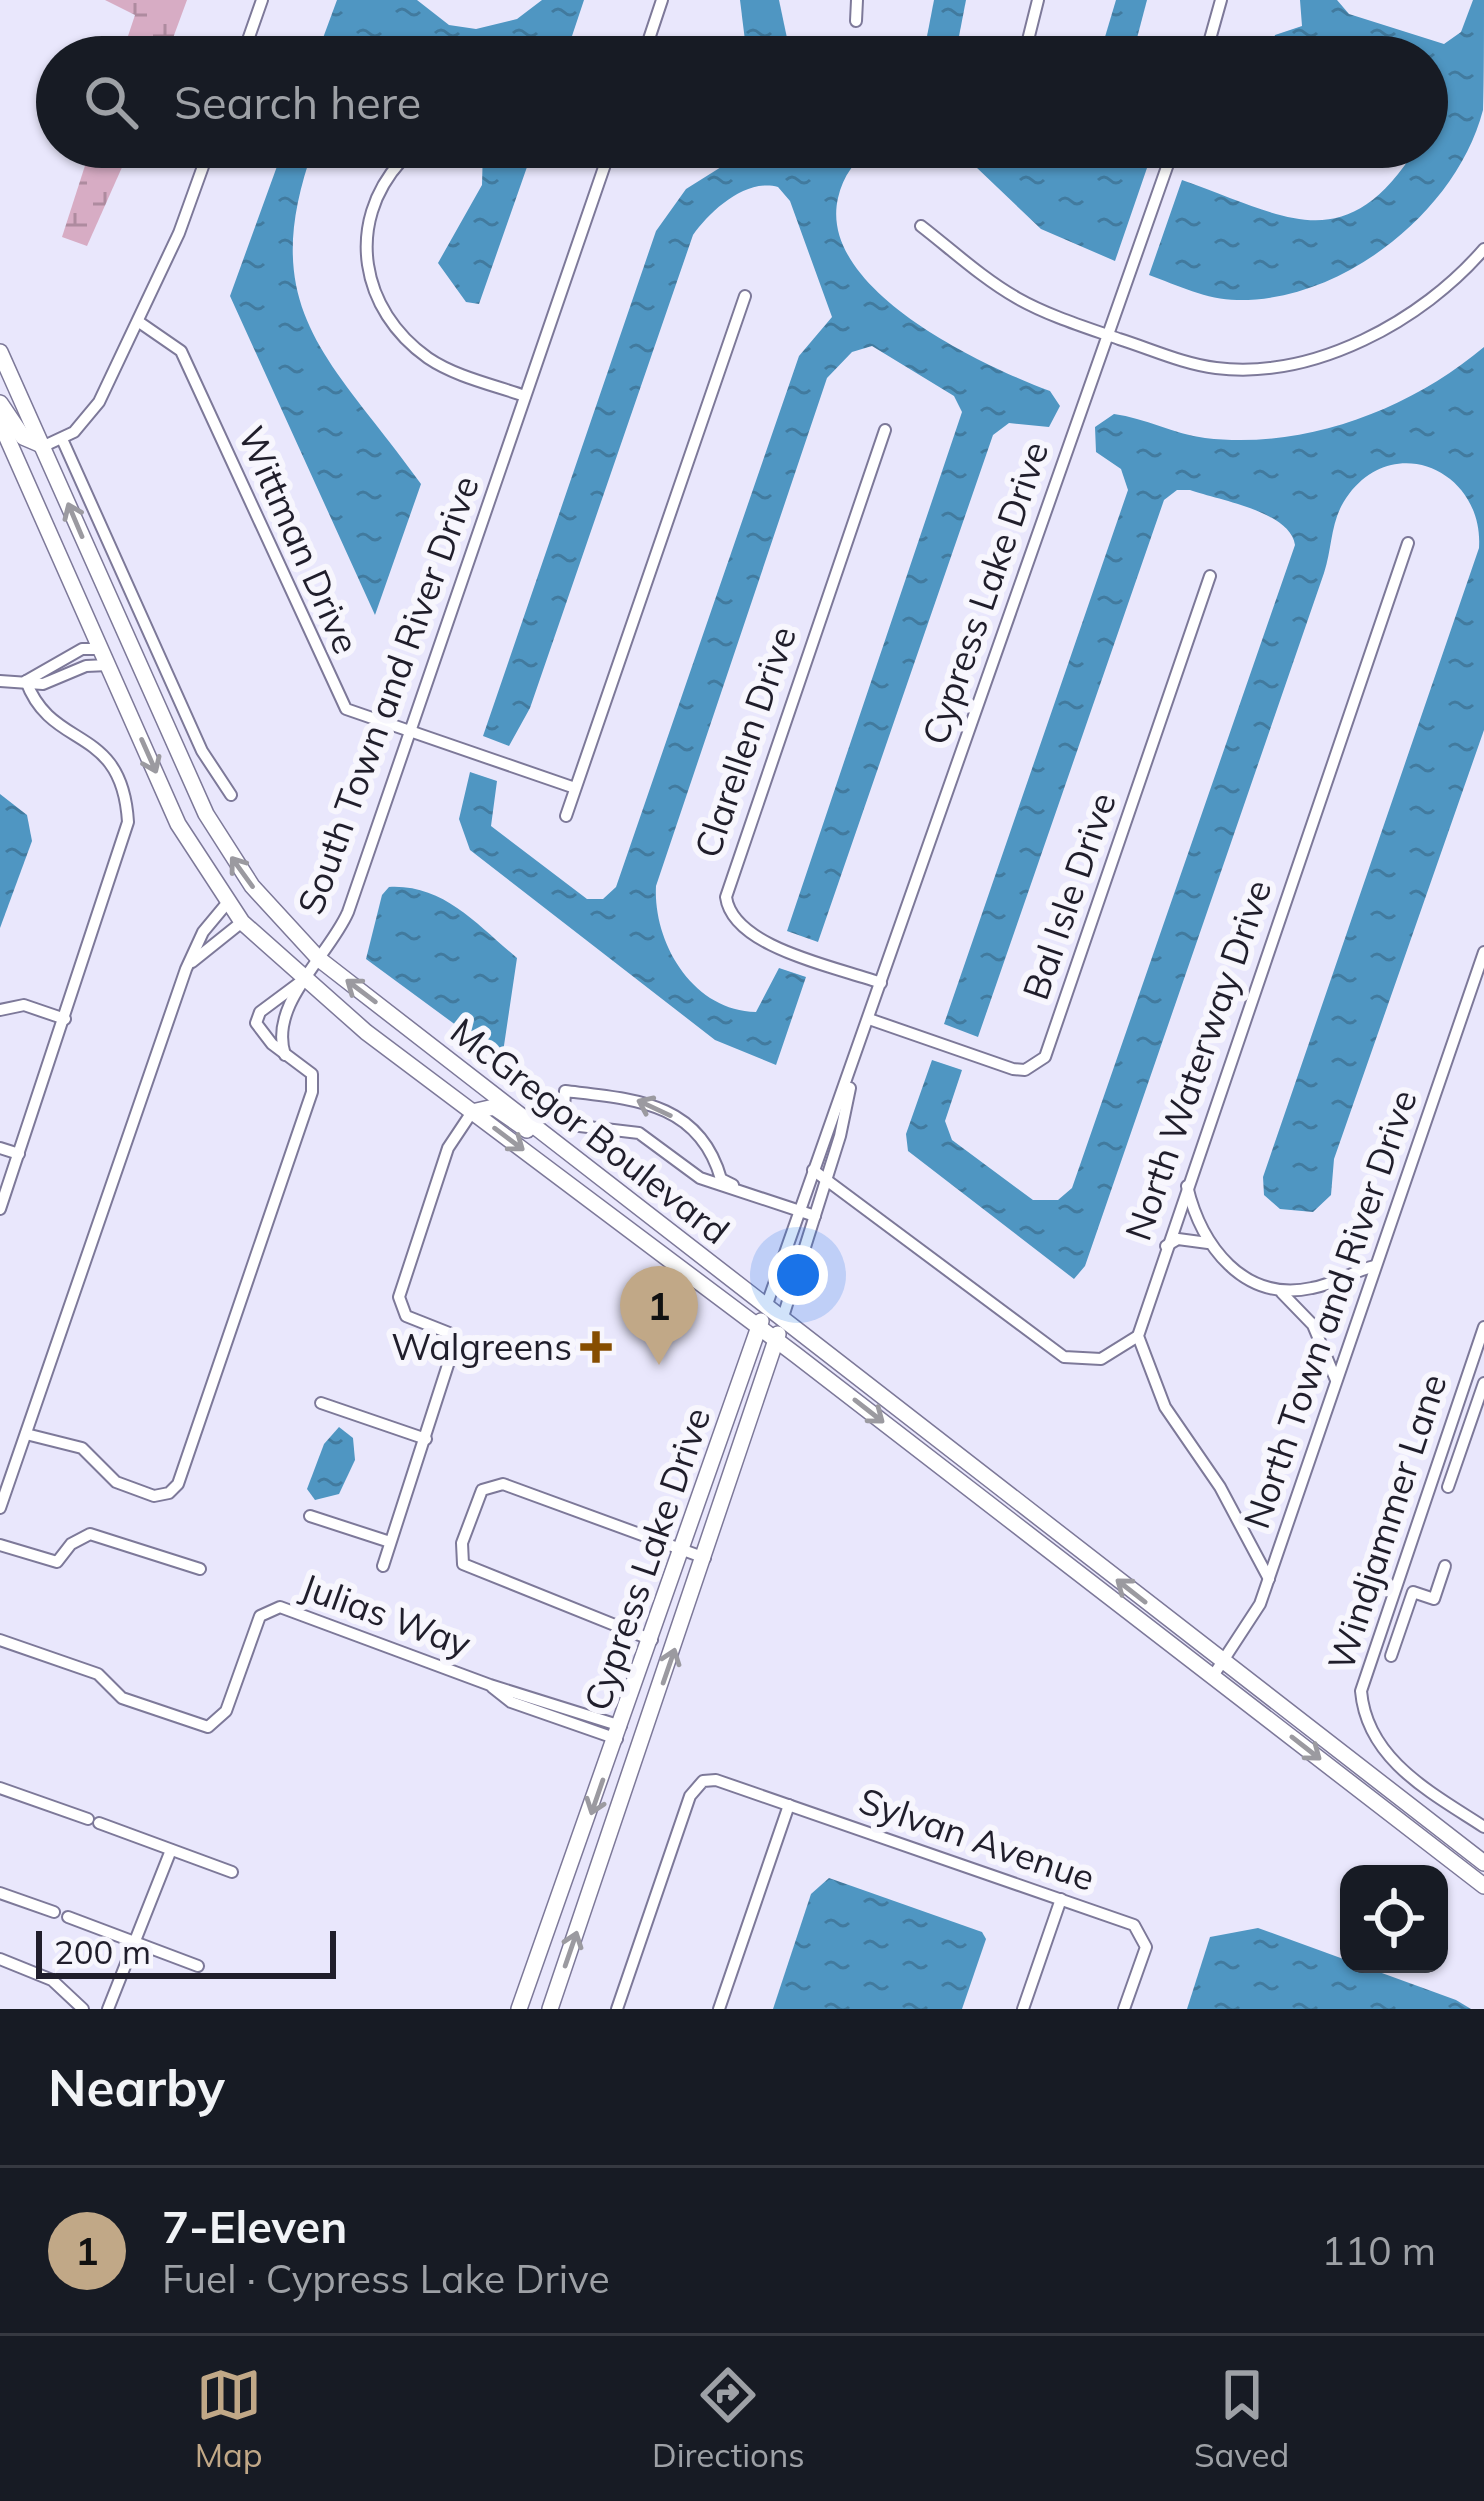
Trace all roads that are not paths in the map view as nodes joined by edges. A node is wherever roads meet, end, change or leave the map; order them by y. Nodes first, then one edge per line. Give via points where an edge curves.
1 (262, 0) edge
2 (662, 0) edge
3 (857, 0) edge
4 (1037, 0) edge
5 (1221, 0) edge
6 (856, 21) dead end
7 (249, 36) edge
8 (650, 36) edge
9 (1029, 36) edge
10 (1211, 36) edge
11 (201, 168) edge
12 (396, 168) edge
13 (604, 168) edge
14 (1167, 168) edge
15 (921, 226) dead end
16 (1484, 249) edge
17 (745, 296) dead end
18 (139, 322) junction
19 (1109, 335) junction
20 (0, 352) edge
21 (525, 396) junction
22 (0, 403) edge
23 (0, 422) edge
24 (884, 430) dead end
25 (62, 439) junction
26 (44, 446) junction
27 (1408, 543) dead end
28 (1210, 576) dead end
29 (105, 657) junction
30 (0, 681) edge
31 (26, 681) junction
32 (162, 716) junction
33 (410, 730) junction
34 (575, 788) junction
35 (232, 795) dead end
36 (566, 816) dead end
37 (228, 902) junction
38 (242, 922) junction
39 (1484, 952) edge
40 (319, 959) junction
41 (186, 969) junction
42 (303, 980) junction
43 (881, 983) junction
44 (0, 1010) edge
45 (65, 1019) junction
46 (869, 1019) junction
47 (285, 1055) junction
48 (855, 1061) junction
49 (472, 1112) junction
50 (0, 1148) edge
51 (19, 1154) junction
52 (586, 1165) junction
53 (813, 1170) junction
54 (827, 1179) junction
55 (733, 1185) junction
56 (1187, 1185) junction
57 (0, 1209) edge
58 (799, 1210) junction
59 (815, 1216) junction
60 (1208, 1243) junction
61 (1166, 1246) junction
62 (1375, 1266) junction
63 (1276, 1289) junction
64 (766, 1307) junction
65 (782, 1320) junction
66 (1484, 1327) edge
67 (758, 1329) junction
68 (1138, 1336) junction
69 (776, 1340) junction
70 (1336, 1380) junction
71 (1484, 1382) edge
72 (321, 1403) dead end
73 (26, 1434) junction
74 (426, 1438) junction
75 (1444, 1438) junction
76 (1462, 1444) junction
77 (1448, 1487) dead end
78 (0, 1508) edge
79 (310, 1516) dead end
80 (391, 1542) junction
81 (0, 1545) edge
82 (682, 1549) junction
83 (705, 1558) junction
84 (383, 1566) dead end
85 (1444, 1566) dead end
86 (200, 1569) dead end
87 (1269, 1579) junction
88 (1394, 1585) junction
89 (1413, 1592) junction
90 (0, 1640) edge
91 (652, 1640) junction
92 (1391, 1656) dead end
93 (1219, 1669) junction
94 (619, 1733) junction
95 (1, 1791) edge
96 (789, 1805) junction
97 (1483, 1823) edge
98 (171, 1850) junction
99 (1484, 1863) edge
100 (232, 1872) dead end
101 (565, 1886) junction
102 (1484, 1886) edge
103 (0, 1893) edge
104 (589, 1896) junction
105 (1061, 1899) junction
106 (54, 1912) dead end
107 (68, 1917) dead end
108 (136, 1942) junction
109 (0, 1959) edge
110 (198, 1966) dead end
111 (83, 2009) edge
112 (108, 2009) edge
113 (519, 2009) edge
114 (550, 2009) edge
115 (617, 2009) edge
116 (719, 2009) edge
117 (1023, 2009) edge
118 (1124, 2009) edge

1 - 7 street
2 - 8 street
3 - 6 street
4 - 9 street
5 - 10 street
11 - 18 street
12 - 21 street via 367,222 367,271 378,300 428,358
13 - 21 street, South Town and River Drive
14 - 19 street, Cypress Lake Drive
15 - 19 street via 1010,294
16 - 19 street via 1399,321 1286,364 1212,368
17 - 34 street
18 - 25 street via 92,414
18 - 33 street, Wittman Drive via 172,341 186,361 338,700 356,716
19 - 43 street, Cypress Lake Drive
20 - 26 main road, McGregor Boulevard
21 - 33 street, South Town and River Drive
22 - 26 main road via 23,437
23 - 29 main road, McGregor Boulevard
24 - 43 street, Clarellen Drive via 726,897 733,921 751,937
25 - 26 street
25 - 35 street via 202,751
32 -> 26 main road, McGregor Boulevard
27 - 56 street, North Waterway Drive
28 - 46 street, Bal Isle Drive via 1045,1057 1012,1069
29 - 31 street via 82,649
29 - 32 main road via 121,653
29 -> 37 main road, McGregor Boulevard via 179,826
30 - 31 street
31 - 45 street via 45,716 106,755 127,809 121,857
40 -> 32 main road, McGregor Boulevard via 223,845
33 - 34 street, Wittman Drive
33 - 40 street, South Town and River Drive via 348,913
34 - 36 street
37 - 38 main road, McGregor Boulevard
37 - 41 street
38 - 41 street
38 - 42 main road, McGregor Boulevard
39 - 62 street, North Town and River Drive
40 - 42 street, South Town and River Drive
52 -> 40 main road, McGregor Boulevard
41 - 73 street
42 - 47 street, South Town and River Drive via 280,1035
42 - 47 street via 257,1017 258,1030
42 - 49 main road, McGregor Boulevard
43 - 46 street, Cypress Lake Drive
44 - 45 street via 24,1005
45 - 51 street
46 - 48 street, Cypress Lake Drive
47 - 73 street via 312,1074 312,1093 174,1490 154,1496 116,1482 82,1448
48 - 53 street, Cypress Lake Drive
48 - 54 street, Cypress Lake Drive
49 - 52 main road via 494,1107
49 -> 67 main road, McGregor Boulevard
49 - 74 street via 448,1148 398,1297 406,1316 455,1343
50 - 51 street
51 - 57 street
52 - 64 main road, McGregor Boulevard
53 - 54 street
53 - 58 street, Cypress Lake Drive
54 - 59 street, Cypress Lake Drive
54 - 68 street via 1064,1357 1101,1359
55 -> 55 street via 721,1179 703,1139 656,1103 565,1091 571,1125 639,1133 700,1178
55 - 58 street
56 - 60 street
56 - 61 street, North Waterway Drive
58 - 59 street
58 - 64 street, Cypress Lake Drive
59 - 65 street, Cypress Lake Drive
60 - 61 street via 1178,1239
60 - 63 street via 1237,1273
61 - 68 street, North Waterway Drive
62 - 63 street via 1314,1288
62 - 70 street, North Town and River Drive
63 - 70 street via 1313,1325
64 - 65 main road, McGregor Boulevard
64 - 67 main road, Cypress Lake Drive
65 - 69 main road, Cypress Lake Drive
93 -> 65 main road, McGregor Boulevard
66 - 75 street, Windjammer Lane
67 - 69 main road, McGregor Boulevard
67 - 82 main road, Cypress Lake Drive
68 - 87 street via 1165,1406
69 - 83 main road, Cypress Lake Drive
69 -> 93 main road, McGregor Boulevard
70 - 87 street, North Town and River Drive
71 - 76 street
72 - 74 street
73 - 78 street
74 - 80 street
75 - 76 street
75 - 88 street, Windjammer Lane
76 - 77 street
79 - 80 street
80 - 84 street
81 - 86 street via 57,1562 90,1534
82 - 83 street
82 - 91 main road, Cypress Lake Drive
82 - 91 street via 503,1484 482,1490 462,1543 471,1571
104 -> 83 main road, Cypress Lake Drive
85 - 89 street via 1434,1599
87 - 93 street, North Town and River Drive
88 - 89 street
88 - 97 street, Windjammer Lane via 1362,1679 1366,1716 1397,1766
89 - 92 street
90 - 94 street, Julias Way via 98,1674 122,1698 208,1727 222,1719 255,1627 273,1607
91 - 94 main road, Cypress Lake Drive
93 - 99 main road, McGregor Boulevard
93 -> 102 main road, McGregor Boulevard
94 -> 101 main road, Cypress Lake Drive
95 - 98 street
96 - 105 street, Sylvan Avenue
96 - 115 street, Sylvan Avenue via 716,1780 690,1796
96 - 116 street
98 - 100 street
98 - 108 street
101 - 104 main road
101 - 113 main road, Cypress Lake Drive
103 - 106 street
114 -> 104 main road, Cypress Lake Drive
105 - 117 street
105 - 118 street, Sylvan Avenue via 1144,1934
107 - 108 street
108 - 110 street
108 - 112 street
109 - 111 street via 52,1980

